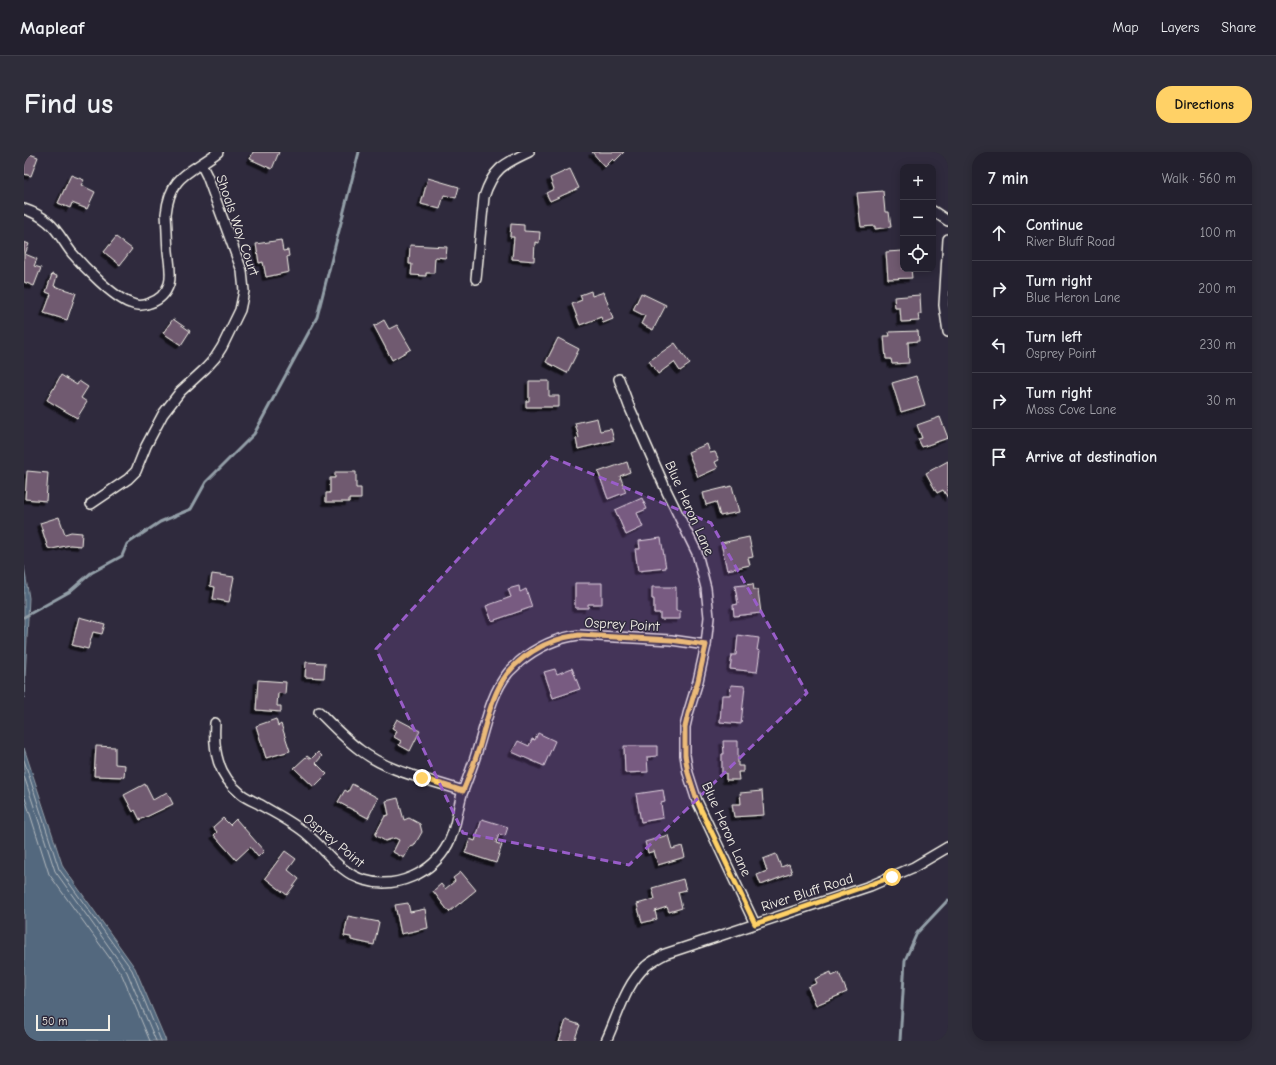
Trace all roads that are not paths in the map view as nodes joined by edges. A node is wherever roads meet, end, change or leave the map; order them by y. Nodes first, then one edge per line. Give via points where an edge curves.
1 (218, 152) edge
2 (529, 152) edge
3 (201, 164) junction
4 (24, 209) edge
5 (936, 213) edge
6 (948, 221) edge
7 (948, 238) edge
8 (476, 279) dead end
9 (948, 332) edge
10 (619, 379) dead end
11 (91, 504) dead end
12 (706, 645) junction
13 (319, 712) dead end
14 (215, 723) dead end
15 (463, 791) junction
16 (948, 847) edge
17 (755, 924) junction
18 (606, 1041) edge

1 - 3 street
2 - 8 street via 503,165 487,188
3 - 4 street via 185,173 169,197 166,214 170,280 162,296 148,304 134,305 121,298 87,269 49,223
3 - 11 street, Shoals Way Court via 242,271 244,290 240,310 215,358 180,392 164,414 146,446 136,471
5 - 6 street
7 - 9 street via 944,305
10 - 12 street, Blue Heron Lane via 628,406 697,553 708,602
12 - 15 street, Osprey Point via 671,640 579,635 556,640 538,648 508,672 499,687
12 - 17 street, Blue Heron Lane via 685,727 688,773 697,801
13 - 15 street via 360,751 370,757 404,772
14 - 15 street, Osprey Point via 217,757 222,771 234,787 296,825 347,872 363,880 381,883 401,881 430,867 448,844
16 - 17 street, River Bluff Road via 921,863 870,886
17 - 18 street, River Bluff Road via 665,954 648,965 629,989

